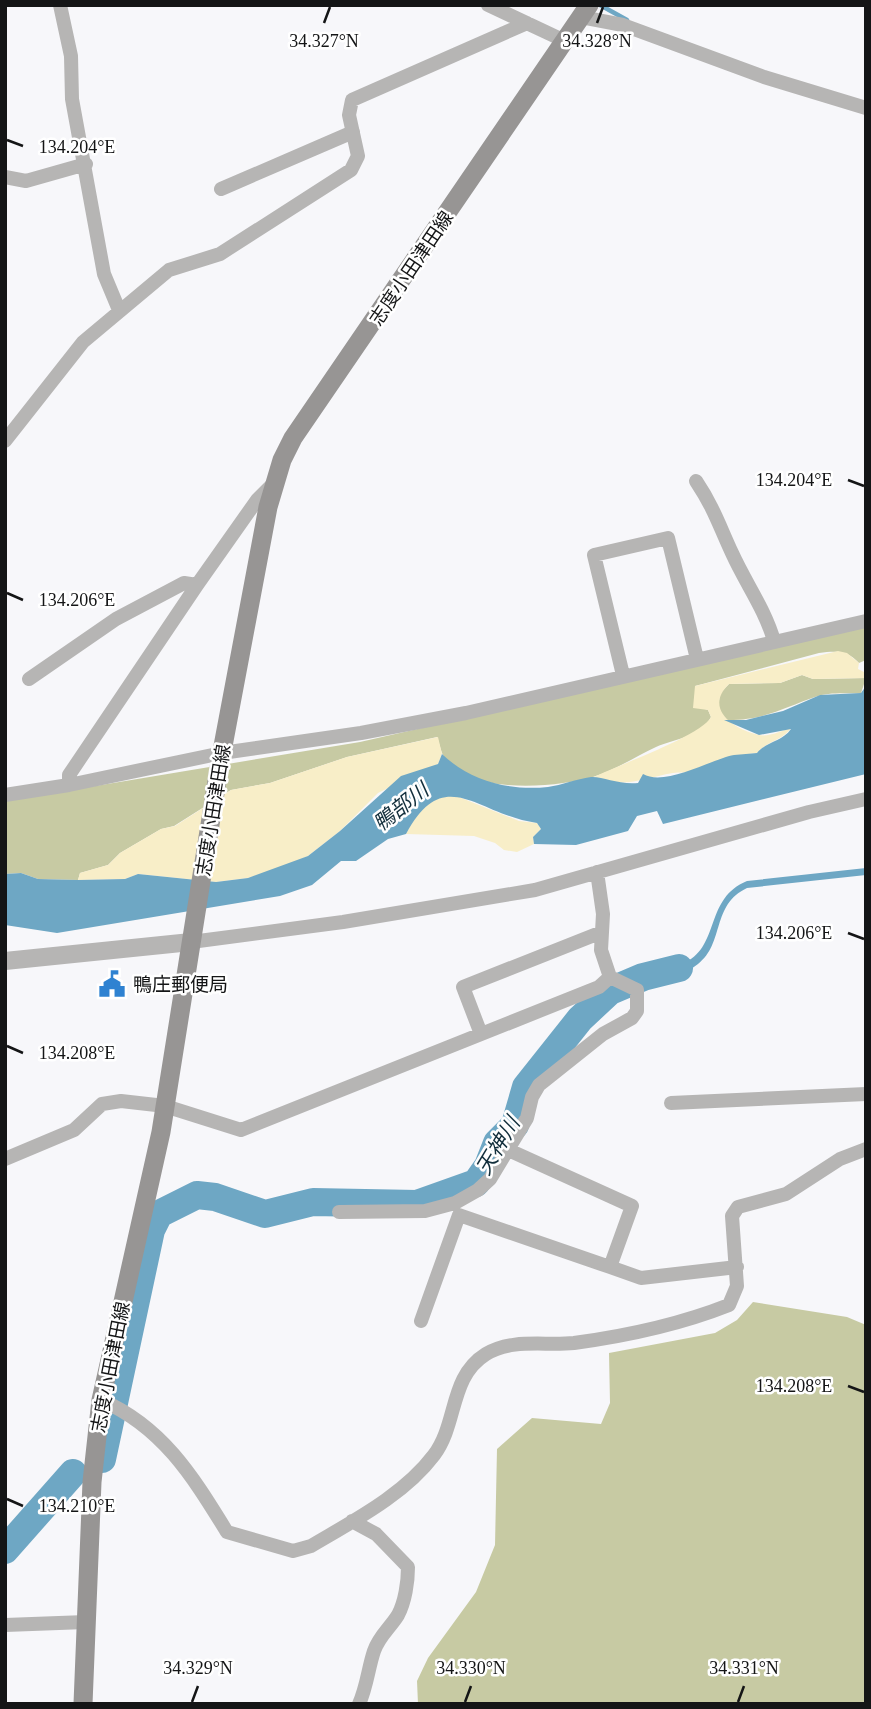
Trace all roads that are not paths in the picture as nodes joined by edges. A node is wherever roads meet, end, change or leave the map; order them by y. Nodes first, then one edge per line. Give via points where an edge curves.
1 (60, 5) edge
2 (488, 5) edge
3 (585, 11) edge
4 (527, 23) junction
5 (565, 41) junction
6 (866, 108) edge
7 (353, 132) junction
8 (86, 164) junction
9 (5, 177) edge
10 (221, 189) dead end
11 (119, 310) junction
12 (5, 442) edge
13 (696, 481) dead end
14 (274, 484) junction
15 (197, 585) junction
16 (866, 621) edge
17 (774, 641) junction
18 (697, 659) junction
19 (623, 675) junction
20 (29, 679) dead end
21 (221, 757) junction
22 (69, 785) junction
23 (5, 795) edge
24 (866, 799) edge
25 (597, 872) junction
26 (602, 932) junction
27 (192, 935) junction
28 (5, 961) edge
29 (615, 977) junction
30 (479, 1028) junction
31 (866, 1094) edge
32 (671, 1103) dead end
33 (165, 1106) junction
34 (506, 1149) junction
35 (866, 1149) edge
36 (5, 1159) edge
37 (457, 1209) junction
38 (339, 1212) dead end
39 (610, 1267) junction
40 (737, 1267) junction
41 (421, 1321) dead end
42 (111, 1405) junction
43 (352, 1521) junction
44 (86, 1622) junction
45 (5, 1625) edge
46 (83, 1704) edge
47 (359, 1704) edge

1 - 8 street
2 - 4 street
3 - 5 main road, 志度小田津田線
3 - 6 street via 764,77
4 - 5 street
4 - 7 street via 352,100
5 - 14 main road, 志度小田津田線 via 293,438
7 - 10 street
7 - 11 street via 358,156 351,170 220,254 169,270
8 - 9 street via 26,181
8 - 11 street via 104,274
11 - 12 street via 62,366
13 - 17 street via 714,508
14 - 15 street via 257,500
14 - 21 main road, 志度小田津田線
15 - 20 street via 184,583 116,619
15 - 22 street via 69,775
16 - 17 street
17 - 18 street
18 - 19 street
18 - 19 street via 668,538 594,555
19 - 21 street via 466,713
21 - 22 street
21 - 27 main road, 志度小田津田線
22 - 23 street
24 - 25 street
25 - 26 street via 602,886
25 - 27 street via 464,903
26 - 29 street via 601,950
26 - 30 street via 463,987
27 - 28 street
27 - 33 main road, 志度小田津田線
29 - 30 street via 599,987
29 - 34 street via 637,990 637,1010 632,1018 603,1034 539,1084 527,1118
30 - 33 street via 241,1130
31 - 32 street
33 - 36 street via 121,1101 102,1104 74,1130
33 - 42 main road, 志度小田津田線
34 - 37 street via 490,1179
34 - 39 street via 632,1206
35 - 40 street via 840,1159 786,1194 738,1206 732,1216
37 - 38 street
37 - 39 street
37 - 41 street
39 - 40 street via 641,1278
40 - 43 street via 737,1286 729,1305 693,1319 574,1343 509,1344 486,1354 467,1371 457,1390 451,1424 435,1454 413,1479
42 - 43 street via 187,1467 227,1532 293,1551 311,1546
42 - 44 main road, 志度小田津田線 via 94,1445
43 - 47 street via 376,1534 408,1567 398,1615 373,1652 369,1682
44 - 45 street
44 - 46 main road, 志度小田津田線

